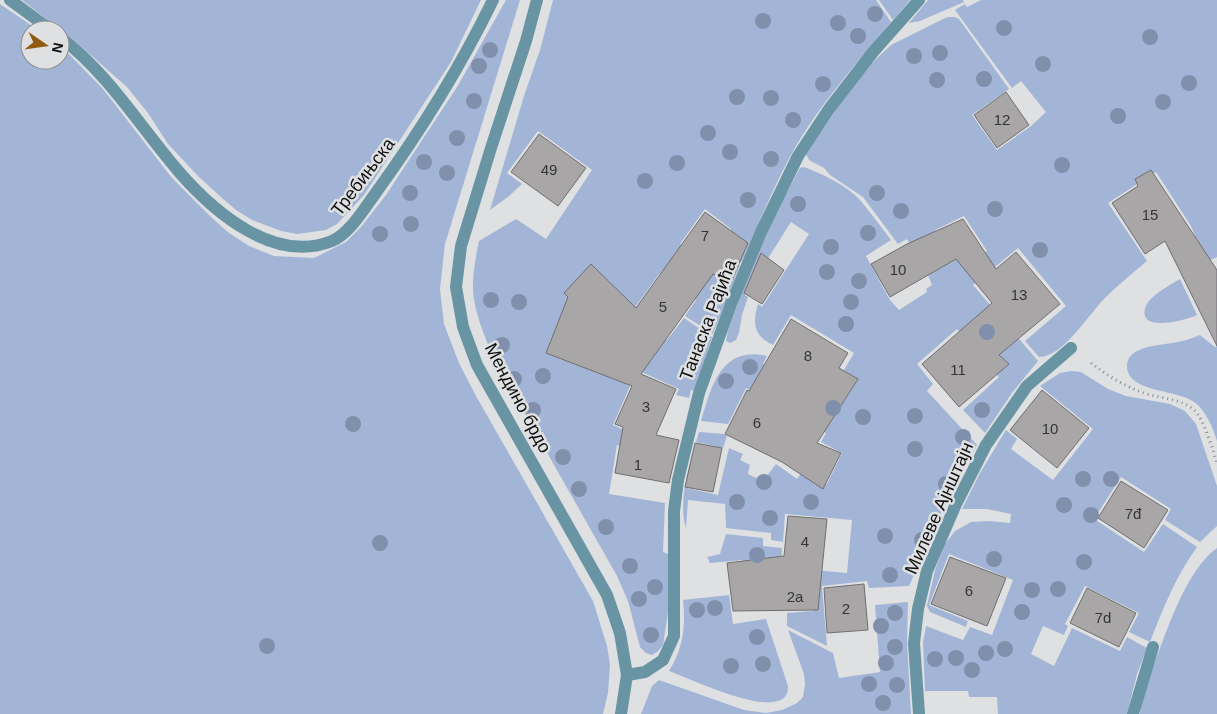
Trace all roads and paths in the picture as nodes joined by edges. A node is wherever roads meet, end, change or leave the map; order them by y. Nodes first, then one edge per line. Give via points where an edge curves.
1 (10, 0) edge
2 (493, 0) edge
3 (536, 0) edge
4 (919, 0) edge
5 (37, 20) edge
6 (70, 45) edge
7 (1071, 348) joint
8 (1217, 464) edge
9 (1153, 647) dead end
10 (627, 675) junction
11 (621, 714) edge
12 (919, 714) edge
13 (1133, 714) edge

1 - 5 street
2 - 6 street, Требињска via 446,88 353,224 334,240 307,247 280,245 248,231 201,195 101,74
3 - 10 street, Мендино брдо via 461,246 456,287 463,327 477,365 607,595 620,633
4 - 10 street, Танаска Рајића via 829,109 798,156 761,232 699,393 678,480 674,511 674,636 663,660 645,672
7 - 8 path via 1110,378 1146,394 1185,404 1196,412
7 - 12 street, Милеве Ајнштајн via 1027,386 986,445 927,571 914,643
9 - 13 street
10 - 11 street, Мендино брдо

